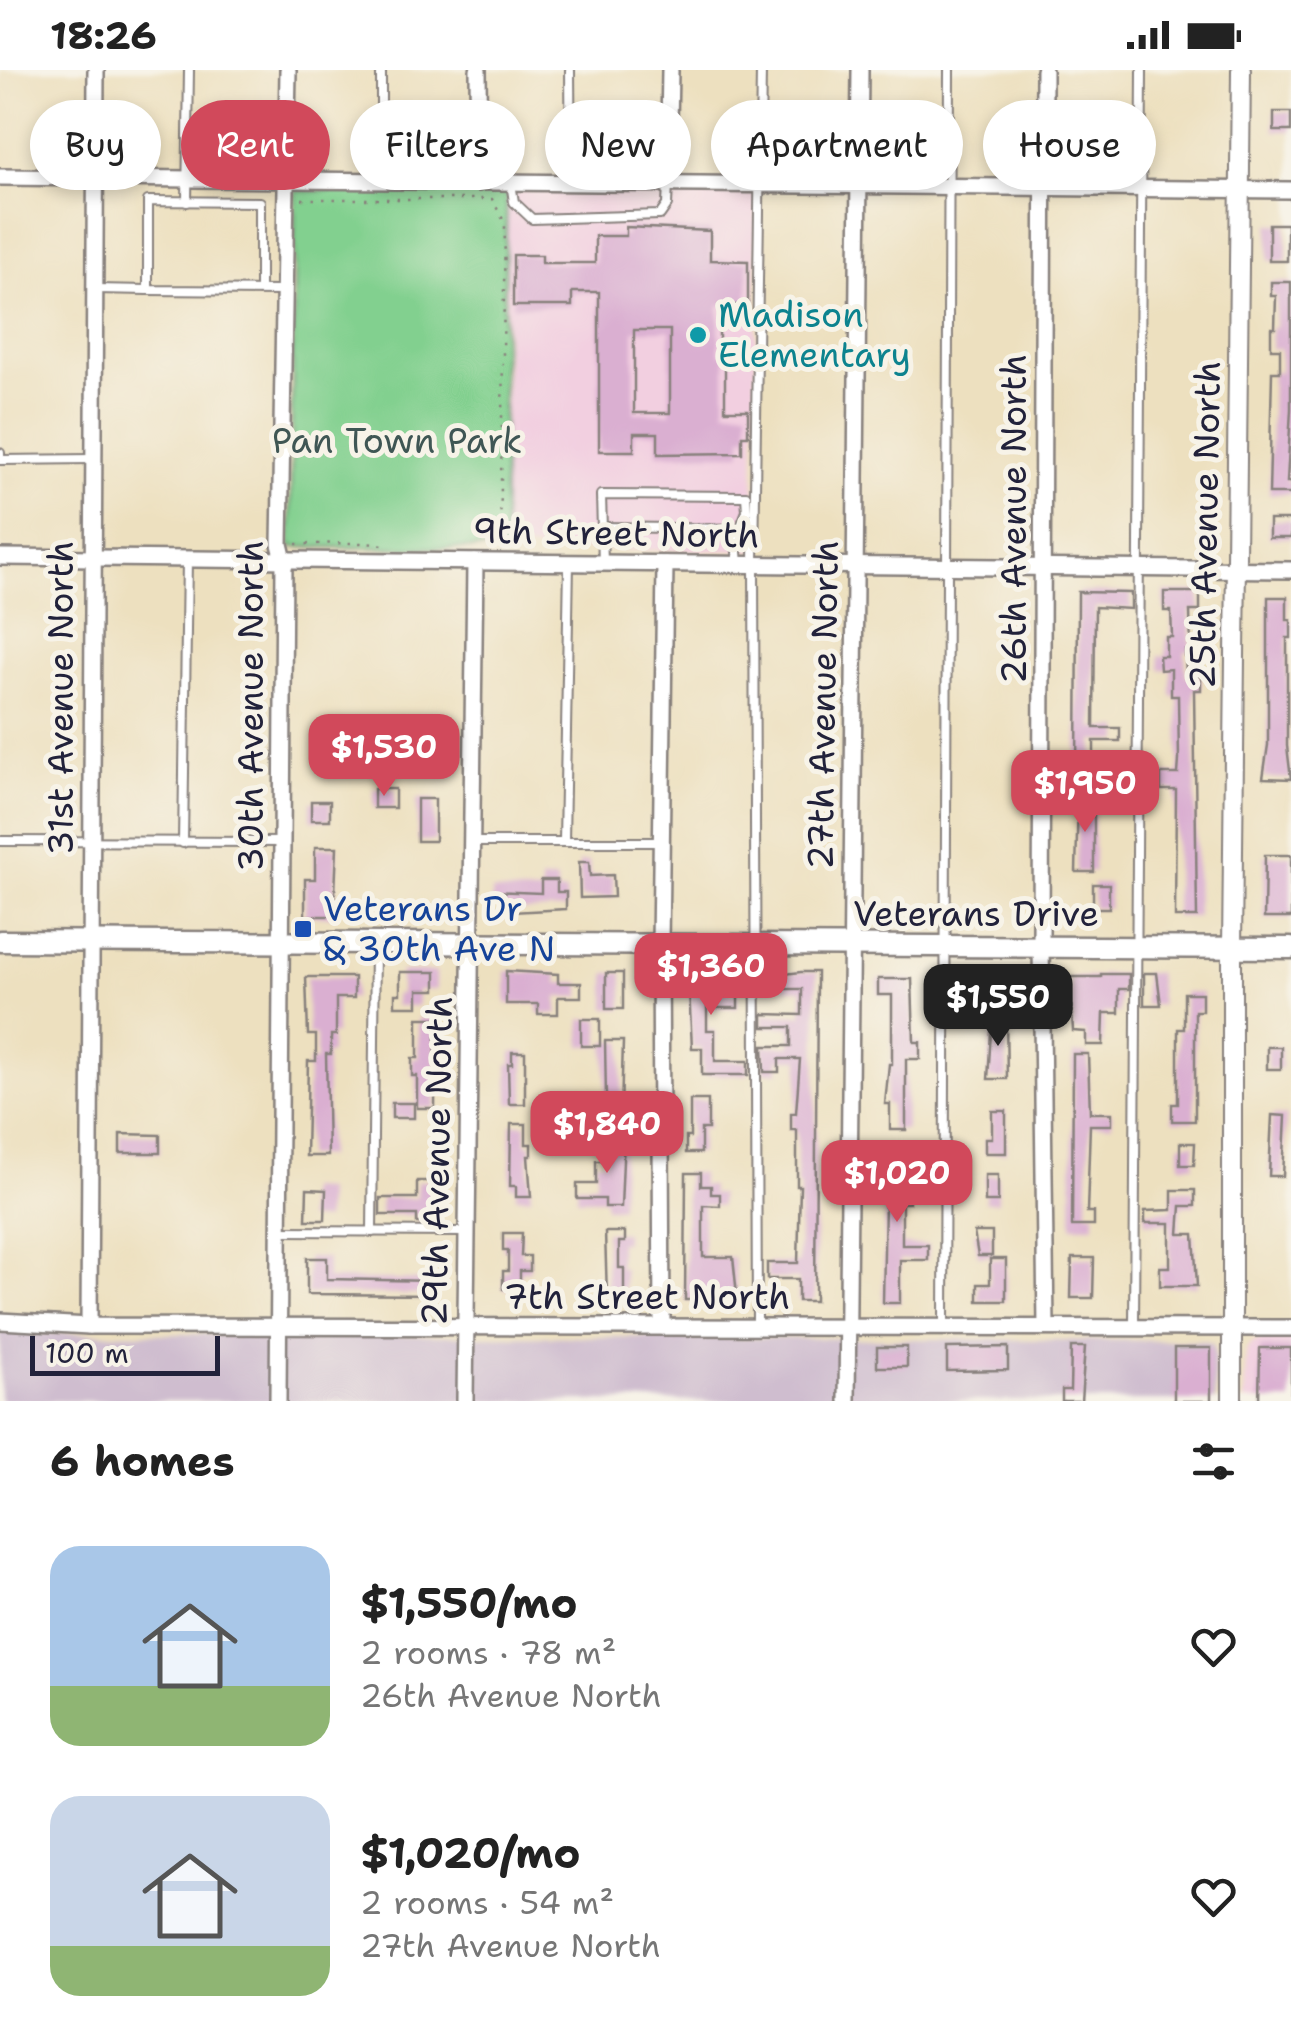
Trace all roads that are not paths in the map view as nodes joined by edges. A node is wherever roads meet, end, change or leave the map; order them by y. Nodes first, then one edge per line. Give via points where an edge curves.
1 (96, 70) edge
2 (189, 70) edge
3 (288, 70) edge
4 (381, 70) edge
5 (478, 70) edge
6 (570, 70) edge
7 (670, 70) edge
8 (761, 70) edge
9 (860, 70) edge
10 (950, 70) edge
11 (1044, 70) edge
12 (1142, 70) edge
13 (1241, 70) edge
14 (96, 100) edge
15 (189, 100) edge
16 (288, 100) edge
17 (381, 100) edge
18 (478, 100) edge
19 (570, 100) edge
20 (669, 100) edge
21 (760, 100) edge
22 (859, 100) edge
23 (949, 100) edge
24 (1044, 100) edge
25 (1142, 100) edge
26 (0, 178) edge
27 (30, 178) edge
28 (96, 190) edge
29 (188, 190) edge
30 (288, 190) edge
31 (512, 190) edge
32 (668, 190) edge
33 (759, 190) edge
34 (858, 190) edge
35 (948, 190) edge
36 (1044, 190) edge
37 (1142, 190) joint
38 (1291, 190) edge
39 (1240, 191) junction
40 (187, 202) junction
41 (94, 289) junction
42 (148, 290) junction
43 (260, 290) junction
44 (284, 291) junction
45 (0, 453) edge
46 (93, 459) junction
47 (602, 527) junction
48 (738, 529) junction
49 (287, 552) junction
50 (0, 557) edge
51 (92, 558) junction
52 (187, 559) junction
53 (476, 562) junction
54 (569, 563) junction
55 (603, 564) junction
56 (665, 564) junction
57 (746, 564) junction
58 (855, 566) junction
59 (948, 566) junction
60 (1045, 567) junction
61 (1140, 568) junction
62 (1238, 569) junction
63 (1291, 570) edge
64 (0, 841) edge
65 (282, 842) junction
66 (472, 842) junction
67 (564, 842) junction
68 (661, 842) junction
69 (183, 843) junction
70 (90, 844) junction
71 (0, 941) edge
72 (89, 942) junction
73 (280, 943) junction
74 (375, 944) junction
75 (470, 945) junction
76 (660, 946) junction
77 (758, 946) junction
78 (851, 946) junction
79 (946, 946) junction
80 (1041, 947) junction
81 (1139, 948) junction
82 (1291, 948) edge
83 (1232, 949) junction
84 (278, 1231) junction
85 (372, 1232) junction
86 (466, 1232) junction
87 (1, 1321) edge
88 (89, 1326) junction
89 (277, 1326) junction
90 (464, 1326) junction
91 (662, 1327) junction
92 (758, 1327) junction
93 (848, 1327) junction
94 (944, 1327) junction
95 (1046, 1327) junction
96 (1134, 1328) junction
97 (1232, 1328) junction
98 (1291, 1328) edge
99 (278, 1401) edge
100 (466, 1401) edge
101 (847, 1401) edge
102 (1232, 1401) edge

1 - 14 street, 31st Avenue North
2 - 15 lane
3 - 16 street, 30th Avenue North
4 - 17 lane
5 - 18 street
6 - 19 lane
7 - 20 street
8 - 21 lane
9 - 22 street, 27th Avenue North
10 - 23 lane
11 - 24 street, 26th Avenue North
12 - 25 lane
13 - 39 street, 25th Avenue North
26 - 27 street
28 - 41 street, 31st Avenue North
29 - 40 lane
30 - 44 street, 30th Avenue North
31 - 32 lane via 514,202 532,219 660,215
33 - 57 lane
34 - 58 street, 27th Avenue North
35 - 59 lane
36 - 60 street, 26th Avenue North
37 - 39 street
37 - 61 lane
38 - 39 street
39 - 62 street, 25th Avenue North
40 - 42 lane via 148,202
40 - 43 lane via 260,202
41 - 42 lane
41 - 46 street, 31st Avenue North
42 - 43 lane
43 - 44 lane
44 - 49 street, 30th Avenue North via 280,544
45 - 46 lane via 0,460
46 - 51 street, 31st Avenue North
47 - 48 lane
47 - 48 lane via 601,494 746,496
47 - 55 lane
48 - 57 lane
49 - 52 street, 9th Street North
49 - 53 street, 9th Street North
49 - 65 street, 30th Avenue North
50 - 51 street, 9th Street North
51 - 52 street, 9th Street North
51 - 70 street, 31st Avenue North
52 - 69 lane
53 - 54 street, 9th Street North
53 - 66 street, 29th Avenue North
54 - 55 street, 9th Street North
54 - 67 lane
55 - 56 street, 9th Street North
56 - 57 street, 9th Street North
56 - 68 street
57 - 58 street, 9th Street North
57 - 77 lane
58 - 59 street, 9th Street North
58 - 78 street, 27th Avenue North
59 - 60 street, 9th Street North
59 - 79 lane
60 - 61 street, 9th Street North
60 - 80 street, 26th Avenue North
61 - 62 street, 9th Street North
61 - 81 lane
62 - 63 street, 9th Street North
62 - 83 street, 25th Avenue North
64 - 70 lane
65 - 69 lane
65 - 73 street, 30th Avenue North
66 - 67 lane
66 - 75 street, 29th Avenue North
67 - 68 lane
68 - 76 street
69 - 70 lane
70 - 72 street, 31st Avenue North
71 - 72 main road, Veterans Drive
72 - 73 main road, Veterans Drive
72 - 88 street, 31st Avenue North
73 - 74 main road, Veterans Drive
73 - 84 street, 30th Avenue North
74 - 75 main road, Veterans Drive
74 - 85 lane
75 - 76 main road, Veterans Drive
75 - 86 street, 29th Avenue North
76 - 77 main road, Veterans Drive
76 - 91 street
77 - 78 main road, Veterans Drive
77 - 92 lane
78 - 79 main road, Veterans Drive
78 - 93 street, 27th Avenue North
79 - 80 main road, Veterans Drive
79 - 94 lane
80 - 81 main road, Veterans Drive
80 - 95 street, 26th Avenue North
81 - 83 main road, Veterans Drive
81 - 96 lane
82 - 83 main road, Veterans Drive
83 - 97 street, 25th Avenue North
84 - 85 lane
84 - 89 street, 30th Avenue North
85 - 86 lane
86 - 90 street, 29th Avenue North
87 - 88 street, 7th Street North
88 - 89 street, 7th Street North
89 - 90 street, 7th Street North
89 - 99 street, 30th Avenue North
90 - 91 street, 7th Street North
90 - 100 street, 29th Avenue North
91 - 92 street, 7th Street North
92 - 93 street, 7th Street North
93 - 94 street, 7th Street North
93 - 101 street, 27th Avenue North
94 - 95 street, 7th Street North
95 - 96 street, 7th Street North
96 - 97 street, 7th Street North
97 - 98 street, 7th Street North
97 - 102 street, 25th Avenue North

